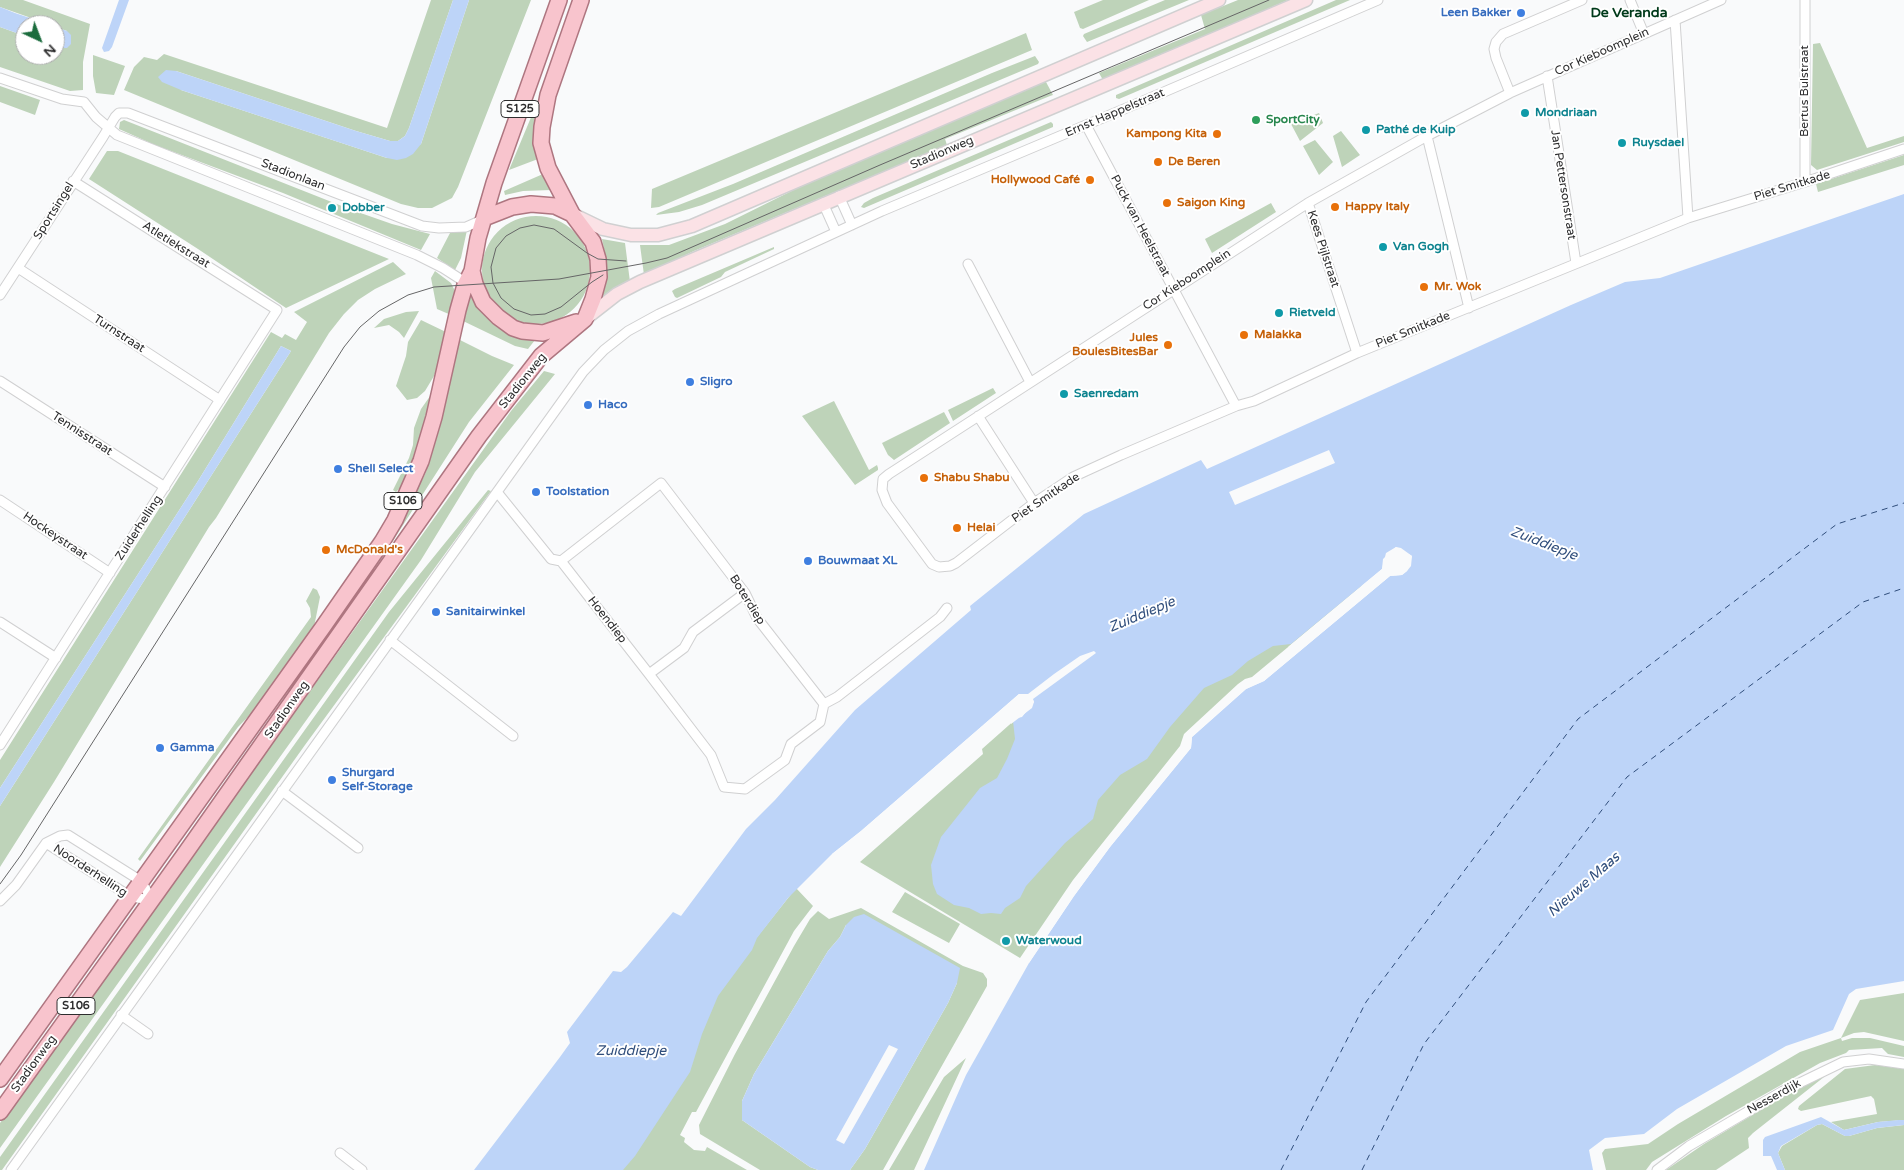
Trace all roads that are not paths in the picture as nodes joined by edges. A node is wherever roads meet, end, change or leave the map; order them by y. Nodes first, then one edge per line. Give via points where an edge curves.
1 (559, 0) edge
2 (581, 0) edge
3 (1220, 0) edge
4 (1306, 0) edge
5 (1378, 0) edge
6 (1582, 0) edge
7 (1630, 0) edge
8 (1721, 0) edge
9 (1804, 0) edge
10 (1675, 20) junction
11 (1644, 34) junction
12 (1547, 76) junction
13 (0, 78) edge
14 (1510, 93) junction
15 (1086, 125) junction
16 (109, 127) junction
17 (1426, 136) junction
18 (1904, 149) edge
19 (73, 181) junction
20 (1806, 182) junction
21 (839, 196) junction
22 (823, 203) junction
23 (1308, 203) junction
24 (572, 214) junction
25 (484, 218) junction
26 (1688, 218) junction
27 (852, 225) junction
28 (836, 232) junction
29 (1576, 263) junction
30 (968, 264) dead end
31 (18, 268) junction
32 (467, 282) junction
33 (1173, 289) junction
34 (0, 295) edge
35 (1469, 308) junction
36 (277, 310) joint
37 (585, 319) junction
38 (1357, 353) junction
39 (0, 381) edge
40 (1030, 382) junction
41 (220, 400) junction
42 (1236, 406) junction
43 (978, 416) junction
44 (165, 487) junction
45 (497, 492) junction
46 (0, 500) edge
47 (1034, 503) junction
48 (561, 561) junction
49 (950, 566) joint
50 (110, 573) junction
51 (746, 593) junction
52 (947, 608) dead end
53 (0, 622) edge
54 (390, 640) junction
55 (56, 658) junction
56 (649, 674) junction
57 (824, 704) junction
58 (513, 736) dead end
59 (0, 745) edge
60 (282, 791) junction
61 (46, 843) junction
62 (358, 848) dead end
63 (141, 881) junction
64 (131, 897) junction
65 (152, 900) junction
66 (0, 901) edge
67 (121, 1015) junction
68 (148, 1034) dead end
69 (1904, 1064) edge
70 (0, 1079) edge
71 (0, 1112) edge
72 (340, 1153) dead end
73 (11, 1170) edge
74 (362, 1170) edge
75 (1657, 1170) edge

1 - 25 main road, S125
2 - 24 main road, S125 via 548,95 541,143 548,168
3 - 24 main road via 692,226 658,235 631,235 604,229
4 - 21 main road, Stadionweg / S106
5 - 15 street, Ernst Happelstraat
6 - 14 street via 1504,34 1496,42 1496,58
7 - 11 street
8 - 10 street, Cor Kieboomplein
9 - 20 street, Bertus Bulstraat
10 - 11 street, Cor Kieboomplein
10 - 26 street
11 - 12 street, Cor Kieboomplein
12 - 14 street, Cor Kieboomplein
12 - 29 street, Jan Pettersonstraat
13 - 16 street via 62,99 84,102
14 - 17 street, Cor Kieboomplein
15 - 27 street, Ernst Happelstraat
15 - 33 street, Puck van Heelstraat
16 - 19 street, Sportsingel
16 - 25 street, Stadionlaan via 119,113 128,113 422,226 466,227
16 - 32 street via 117,135 396,246
17 - 23 street, Cor Kieboomplein
17 - 35 street
18 - 20 street, Piet Smitkade
19 - 31 street, Sportsingel
19 - 36 street, Atletiekstraat
20 - 26 street, Piet Smitkade
21 - 22 main road, Stadionweg / S106
21 - 27 street
22 - 28 street
22 - 37 main road, Stadionweg / S106 via 640,282 617,294
23 - 33 street, Cor Kieboomplein
23 - 38 street, Kees Pijlstraat
24 - 25 main road via 555,206 530,204
24 - 37 main road, Stadionweg via 593,242 598,259 599,277
25 - 32 main road, Stadionweg / S106
26 - 29 street, Piet Smitkade
27 - 28 street, Ernst Happelstraat
28 - 45 street, Ernst Happelstraat via 628,331 583,372
29 - 35 street, Piet Smitkade
30 - 40 street
31 - 34 street, Sportsingel
31 - 41 street, Turnstraat
32 - 37 main road, Stadionweg via 490,310 522,331 543,333
32 - 63 main road, Stadionweg / S106 via 421,461 395,520 323,628
33 - 40 street, Cor Kieboomplein
33 - 42 street, Puck van Heelstraat
35 - 38 street, Piet Smitkade
36 - 41 street, Zuiderhelling
37 - 65 main road, Stadionweg / S106 via 541,356 479,436
38 - 42 street, Piet Smitkade
39 - 44 street, Tennisstraat
40 - 43 street, Cor Kieboomplein
41 - 44 street, Zuiderhelling
42 - 47 street, Piet Smitkade via 1073,477
43 - 47 street
43 - 49 street, Cor Kieboomplein via 883,479 882,490 887,503 932,564
44 - 50 street, Zuiderhelling
45 - 48 street, Hoendiep via 551,559
45 - 54 street
46 - 50 street, Hockeystraat
47 - 49 street, Piet Smitkade
48 - 51 street, Boterdiep via 661,484
48 - 56 street, Hoendiep
50 - 55 street, Zuiderhelling
51 - 56 street via 693,632 684,648
51 - 57 street, Boterdiep via 757,618
52 - 57 street via 940,617
53 - 55 street
54 - 58 street
54 - 60 street
55 - 59 street, Zuiderhelling
56 - 57 street, Hoendiep via 711,755 724,788 745,789 785,760 791,744 820,722
60 - 62 street
60 - 67 street
61 - 63 street, Noorderhelling via 60,836 72,837
61 - 64 street, Noorderhelling
61 - 66 street, Noorderhelling via 16,885
63 - 64 main road, Stadionweg / S106
63 - 65 street, Noorderhelling
64 - 65 street, Noorderhelling
64 - 70 main road, Stadionweg / S106
65 - 71 main road, Stadionweg / S106
67 - 68 street
67 - 73 street
69 - 75 street, Nesserdijk via 1869,1060 1843,1062 1782,1091 1689,1146
72 - 74 street

